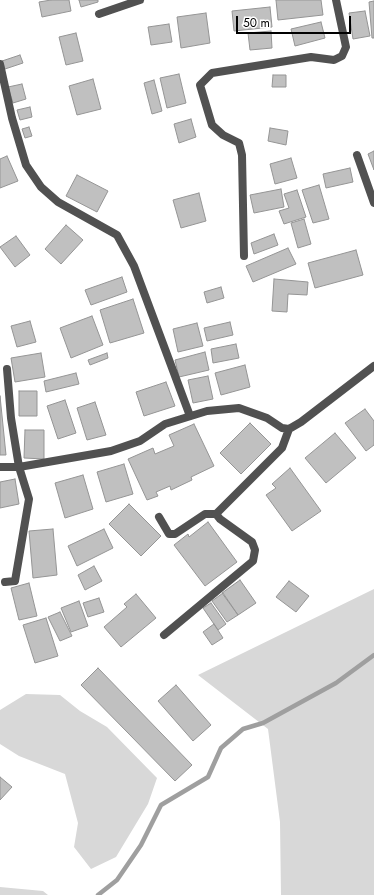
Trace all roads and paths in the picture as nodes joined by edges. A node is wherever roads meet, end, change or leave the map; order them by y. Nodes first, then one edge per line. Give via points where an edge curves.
1 (140, 0) edge
2 (336, 0) edge
3 (99, 14) dead end
4 (0, 64) edge
5 (357, 155) dead end
6 (374, 203) edge
7 (244, 256) dead end
8 (374, 366) edge
9 (7, 369) dead end
10 (190, 416) junction
11 (288, 429) junction
12 (0, 467) edge
13 (19, 467) junction
14 (216, 514) junction
15 (159, 517) dead end
16 (5, 582) dead end
17 (164, 635) dead end

1 - 3 street
2 - 7 street via 346,47 342,56 334,60 311,57 212,73 200,85 212,125 223,135 239,143 242,155
4 - 10 street via 26,165 41,187 58,202 117,235 134,266
5 - 6 street
8 - 11 street via 301,422
9 - 13 street
10 - 11 street via 207,411 239,408
10 - 13 street via 165,424 140,441 111,451
11 - 14 street via 282,448
12 - 13 street
13 - 16 street via 29,499 15,581
14 - 15 street via 205,514 175,534 169,534
14 - 17 street via 252,542 255,550 253,560

